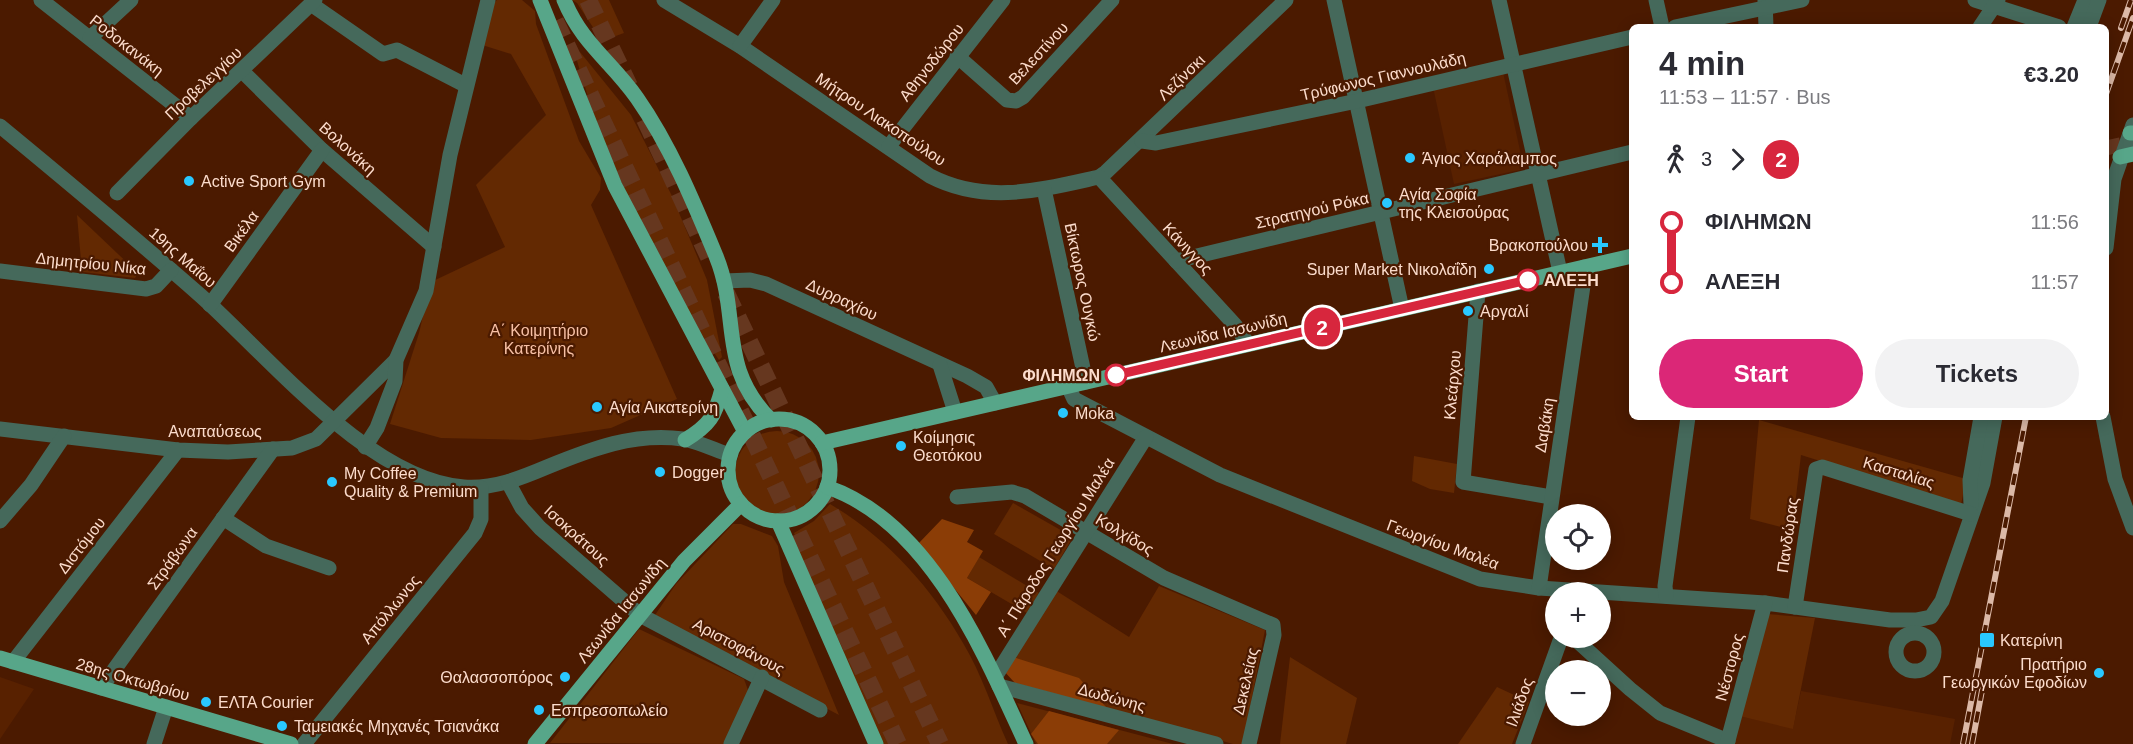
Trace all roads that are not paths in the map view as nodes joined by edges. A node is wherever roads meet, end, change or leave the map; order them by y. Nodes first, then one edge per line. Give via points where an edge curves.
1 (41, 0) edge
2 (131, 0) edge
3 (488, 0) edge
4 (540, 0) edge
5 (564, 0) edge
6 (664, 0) edge
7 (773, 0) edge
8 (1003, 0) edge
9 (1112, 0) edge
10 (1286, 0) edge
11 (1334, 0) edge
12 (1499, 0) edge
13 (1656, 0) edge
14 (1802, 0) edge
15 (1975, 0) edge
16 (2085, 0) edge
17 (2099, 0) edge
18 (313, 2) edge
19 (1764, 4) edge
20 (1996, 4) edge
21 (1661, 24) edge
22 (1687, 24) edge
23 (1766, 24) edge
24 (1982, 24) edge
25 (2051, 24) edge
26 (2075, 24) edge
27 (2090, 24) edge
28 (90, 38) junction
29 (1629, 38) edge
30 (740, 46) junction
31 (957, 57) junction
32 (1513, 64) junction
33 (242, 71) junction
34 (465, 85) junction
35 (1358, 101) junction
36 (191, 118) junction
37 (0, 126) edge
38 (1142, 141) junction
39 (2129, 141) edge
40 (889, 146) junction
41 (322, 150) junction
42 (1629, 153) edge
43 (1538, 175) junction
44 (1099, 177) junction
45 (1044, 189) junction
46 (117, 193) dead end
47 (1382, 212) junction
48 (2109, 212) edge
49 (434, 247) junction
50 (1629, 257) edge
51 (1176, 261) junction
52 (1584, 267) junction
53 (0, 270) edge
54 (171, 270) junction
55 (1560, 272) junction
56 (724, 281) junction
57 (1478, 291) junction
58 (210, 305) junction
59 (1402, 309) junction
60 (1248, 344) junction
61 (396, 360) junction
62 (940, 365) junction
63 (1086, 382) junction
64 (1068, 386) junction
65 (722, 389) junction
66 (995, 403) junction
67 (955, 412) junction
68 (771, 420) junction
69 (1688, 420) edge
70 (1981, 420) edge
71 (1994, 420) edge
72 (2104, 420) edge
73 (335, 422) junction
74 (0, 429) edge
75 (745, 432) junction
76 (64, 436) junction
77 (1146, 437) junction
78 (686, 440) junction
79 (822, 443) junction
80 (365, 447) junction
81 (273, 449) junction
82 (178, 450) junction
83 (730, 455) junction
84 (1816, 469) joint
85 (508, 482) junction
86 (827, 487) junction
87 (481, 488) junction
88 (957, 496) dead end
89 (1551, 497) junction
90 (741, 504) junction
91 (2129, 513) edge
92 (1971, 514) junction
93 (223, 518) junction
94 (0, 520) edge
95 (778, 521) junction
96 (2133, 528) edge
97 (1085, 532) junction
98 (329, 568) dead end
99 (1539, 588) junction
100 (1545, 588) edge
101 (1611, 593) edge
102 (1666, 596) junction
103 (1765, 603) junction
104 (1795, 607) junction
105 (640, 615) junction
106 (1890, 620) junction
107 (1916, 620) junction
108 (1274, 625) joint
109 (1925, 635) junction
110 (1901, 639) junction
111 (1557, 648) edge
112 (1585, 648) edge
113 (6, 660) edge
114 (762, 677) junction
115 (997, 681) junction
116 (100, 688) junction
117 (166, 707) junction
118 (820, 710) dead end
119 (269, 741) edge
120 (1728, 742) edge
121 (154, 744) edge
122 (291, 744) edge
123 (304, 744) edge
124 (535, 744) edge
125 (731, 744) edge
126 (876, 744) edge
127 (1026, 744) edge
128 (1216, 744) edge
129 (1249, 744) edge
130 (1523, 744) edge

1 - 28 street, Ροδοκανάκη
2 - 28 street
3 - 34 street, Αναπαύσεως
4 - 65 main road via 615,186
5 - 56 main road via 583,37 635,95 657,130
6 - 30 street, Μήτρου Λιακοπούλου
7 - 30 street
8 - 31 street, Αθηνοδώρου
9 - 31 street, Βελεστίνου via 1016,101 1007,100
10 - 38 street, Λεζίνσκι
11 - 35 street
12 - 32 street
13 - 21 street
14 - 19 street
15 - 20 street
16 - 26 street
17 - 27 street
18 - 33 street, Προβελεγγίου
18 - 34 street via 384,54 397,50
19 - 22 street
19 - 23 street
20 - 24 street
20 - 25 street
28 - 36 street, Ροδοκανάκη
29 - 32 street, Τρύφωνος Γιαννουλάδη
30 - 40 street, Μήτρου Λιακοπούλου
31 - 40 street, Αθηνοδώρου
32 - 35 street, Τρύφωνος Γιαννουλάδη
32 - 43 street
33 - 36 street, Προβελεγγίου
33 - 41 street, Βολονάκη
34 - 49 street, Αναπαύσεως
35 - 38 street, Τρύφωνος Γιαννουλάδη via 1156,143
35 - 47 street
36 - 46 street, Προβελεγγίου
37 - 54 street, 19ης Μαΐου
38 - 44 street, Λεζίνσκι
39 - 48 street
40 - 45 street, Μήτρου Λιακοπούλου via 952,187 997,193
41 - 49 street, Βολονάκη
41 - 58 street, Βικέλα
42 - 43 street, Στρατηγού Ρόκα
43 - 47 street, Στρατηγού Ρόκα
43 - 55 street
44 - 45 street, Μήτρου Λιακοπούλου
44 - 51 street, Κάνιγγος
45 - 63 street, Βίκτωρος Ουγκώ
47 - 51 street, Στρατηγού Ρόκα
47 - 59 street
49 - 61 street, Αναπαύσεως via 426,291
50 - 52 main road, Λεωνίδα Ιασωνίδη
51 - 60 street, Κάνιγγος
52 - 55 main road, Λεωνίδα Ιασωνίδη
52 - 89 street, Δαβάκη
53 - 54 street, Δημητρίου Νίκα via 146,289 156,286
54 - 58 street, 19ης Μαΐου
55 - 57 main road, Λεωνίδα Ιασωνίδη
56 - 62 street, Δυρραχίου via 766,284
56 - 68 main road via 740,376 756,405
57 - 59 main road, Λεωνίδα Ιασωνίδη
57 - 89 street, Κλεάρχου via 1463,482
58 - 73 street, 19ης Μαΐου
59 - 60 main road, Λεωνίδα Ιασωνίδη
60 - 63 main road, Λεωνίδα Ιασωνίδη
61 - 73 street, Αναπαύσεως
61 - 80 street, Αναπαύσεως via 395,381 377,428
62 - 66 street, Δυρραχίου via 986,387
62 - 67 street
63 - 64 main road, Λεωνίδα Ιασωνίδη
64 - 66 main road, Λεωνίδα Ιασωνίδη
64 - 77 street, Γεωργίου Μαλέα via 1074,399
65 - 75 main road
65 - 78 main road via 708,424
66 - 67 main road, Λεωνίδα Ιασωνίδη
67 - 79 main road, Λεωνίδα Ιασωνίδη
68 - 75 main road
68 - 79 main road via 800,424
69 - 102 street
70 - 92 street via 1970,480
71 - 92 street via 1983,483
72 - 91 street via 2113,469
73 - 80 street
73 - 81 street, Αναπαύσεως via 302,446
74 - 76 street, Αναπαύσεως
75 - 83 main road
76 - 82 street, Αναπαύσεως
76 - 94 street via 31,485
77 - 97 street, Α΄ Πάροδος Γεωργίου Μαλέα
77 - 99 street, Γεωργίου Μαλέα via 1258,491 1462,573 1502,584
78 - 83 street
78 - 85 street via 635,438
79 - 86 main road via 830,472
80 - 87 street via 427,479
81 - 82 street, Αναπαύσεως
81 - 93 street, Στράβωνα
82 - 113 street, Διστόμου
83 - 90 main road via 729,481
84 - 92 street, Κασταλίας via 1822,467
84 - 104 street, Πανδώρας
85 - 87 street
85 - 105 street, Ισοκράτους via 522,508 540,528
86 - 95 main road via 808,512
86 - 115 main road via 861,504 909,543 945,585
87 - 123 street, Απόλλωνος via 481,519 475,533
88 - 97 street, Κολχίδος via 1012,492
89 - 99 street, Δαβάκη
90 - 95 main road via 764,519
90 - 105 main road, Λεωνίδα Ιασωνίδη via 684,561
91 - 96 street
92 - 107 street via 1935,614
93 - 98 street via 266,546
93 - 116 street, Στράβωνα
95 - 126 main road
97 - 108 street, Κολχίδος via 1164,578
97 - 115 street, Α΄ Πάροδος Γεωργίου Μαλέα
99 - 100 street, Γεωργίου Μαλέα
101 - 102 street, Γεωργίου Μαλέα
102 - 103 street, Γεωργίου Μαλέα
103 - 104 street, Γεωργίου Μαλέα
103 - 120 street, Νέστορος
104 - 106 street, Γεωργίου Μαλέα
105 - 114 street, Αριστοφάνους
105 - 124 main road, Λεωνίδα Ιασωνίδη
106 - 107 street, Γεωργίου Μαλέα
106 - 110 street
107 - 109 street
107 - 110 street
108 - 129 street, Δεκελείας
109 - 110 street
109 - 110 street via 1932,642 1934,656 1929,665 1917,671 1899,662 1896,649
111 - 130 street, Ιλιάδος
112 - 120 street, Νέστορος via 1660,713
113 - 116 main road, 28ης Οκτωβρίου
114 - 118 street, Αριστοφάνους
114 - 125 street
115 - 127 main road
115 - 128 street, Δωδώνης
116 - 117 main road, 28ης Οκτωβρίου
117 - 119 main road, 28ης Οκτωβρίου
117 - 121 street
119 - 122 main road, 28ης Οκτωβρίου

